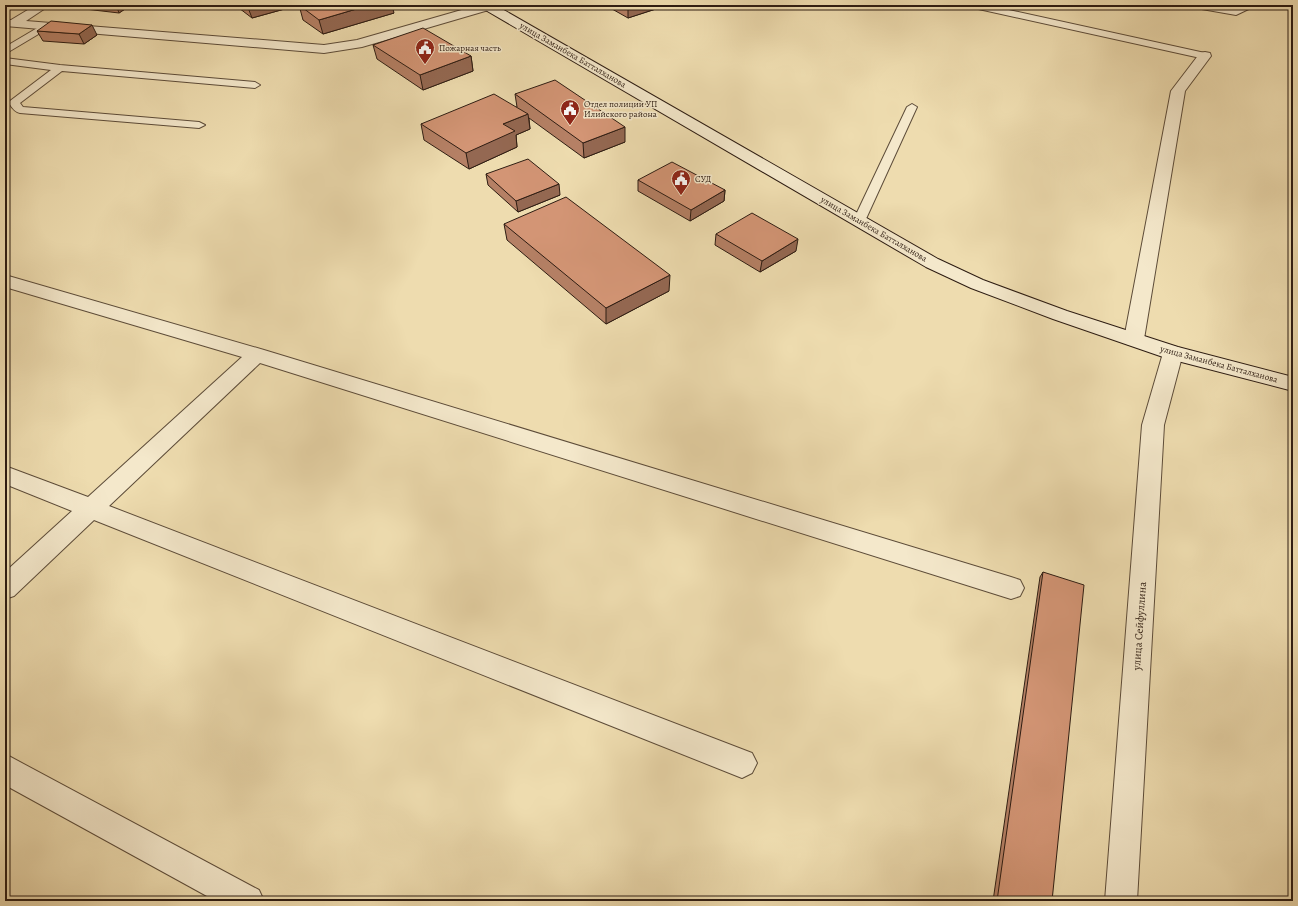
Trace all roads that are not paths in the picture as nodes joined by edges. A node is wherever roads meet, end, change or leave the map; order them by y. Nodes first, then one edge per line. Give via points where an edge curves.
1 (44, 5) edge
2 (974, 5) edge
3 (1196, 5) edge
4 (1252, 5) edge
5 (487, 6) edge
6 (9, 23) edge
7 (44, 27) junction
8 (5, 51) edge
9 (1205, 56) joint
10 (5, 61) edge
11 (60, 68) junction
12 (255, 85) dead end
13 (912, 107) dead end
14 (199, 125) dead end
15 (859, 221) junction
16 (5, 280) edge
17 (1134, 338) junction
18 (1172, 353) junction
19 (257, 355) junction
20 (1293, 384) edge
21 (5, 475) edge
22 (91, 509) junction
23 (5, 588) edge
24 (1011, 588) dead end
25 (742, 763) dead end
26 (5, 769) edge
27 (248, 901) edge
28 (1121, 901) edge

1 - 6 street
2 - 9 lane
3 - 4 lane via 1236,12
5 - 7 street via 358,44 324,49
5 - 15 street, улица Заманбека Батталханова
6 - 7 street
7 - 8 lane
9 - 17 street via 1178,91
10 - 11 lane
11 - 12 lane
11 - 14 lane via 14,103 20,110
13 - 15 lane
15 - 17 street, улица Заманбека Батталханова via 932,263 977,284 1060,316
16 - 19 street
17 - 18 street, улица Заманбека Батталханова
18 - 20 street, улица Заманбека Батталханова
18 - 28 street, улица Сейфуллина via 1153,425
19 - 22 street
19 - 24 street
21 - 22 street
22 - 23 street
22 - 25 street
26 - 27 street

